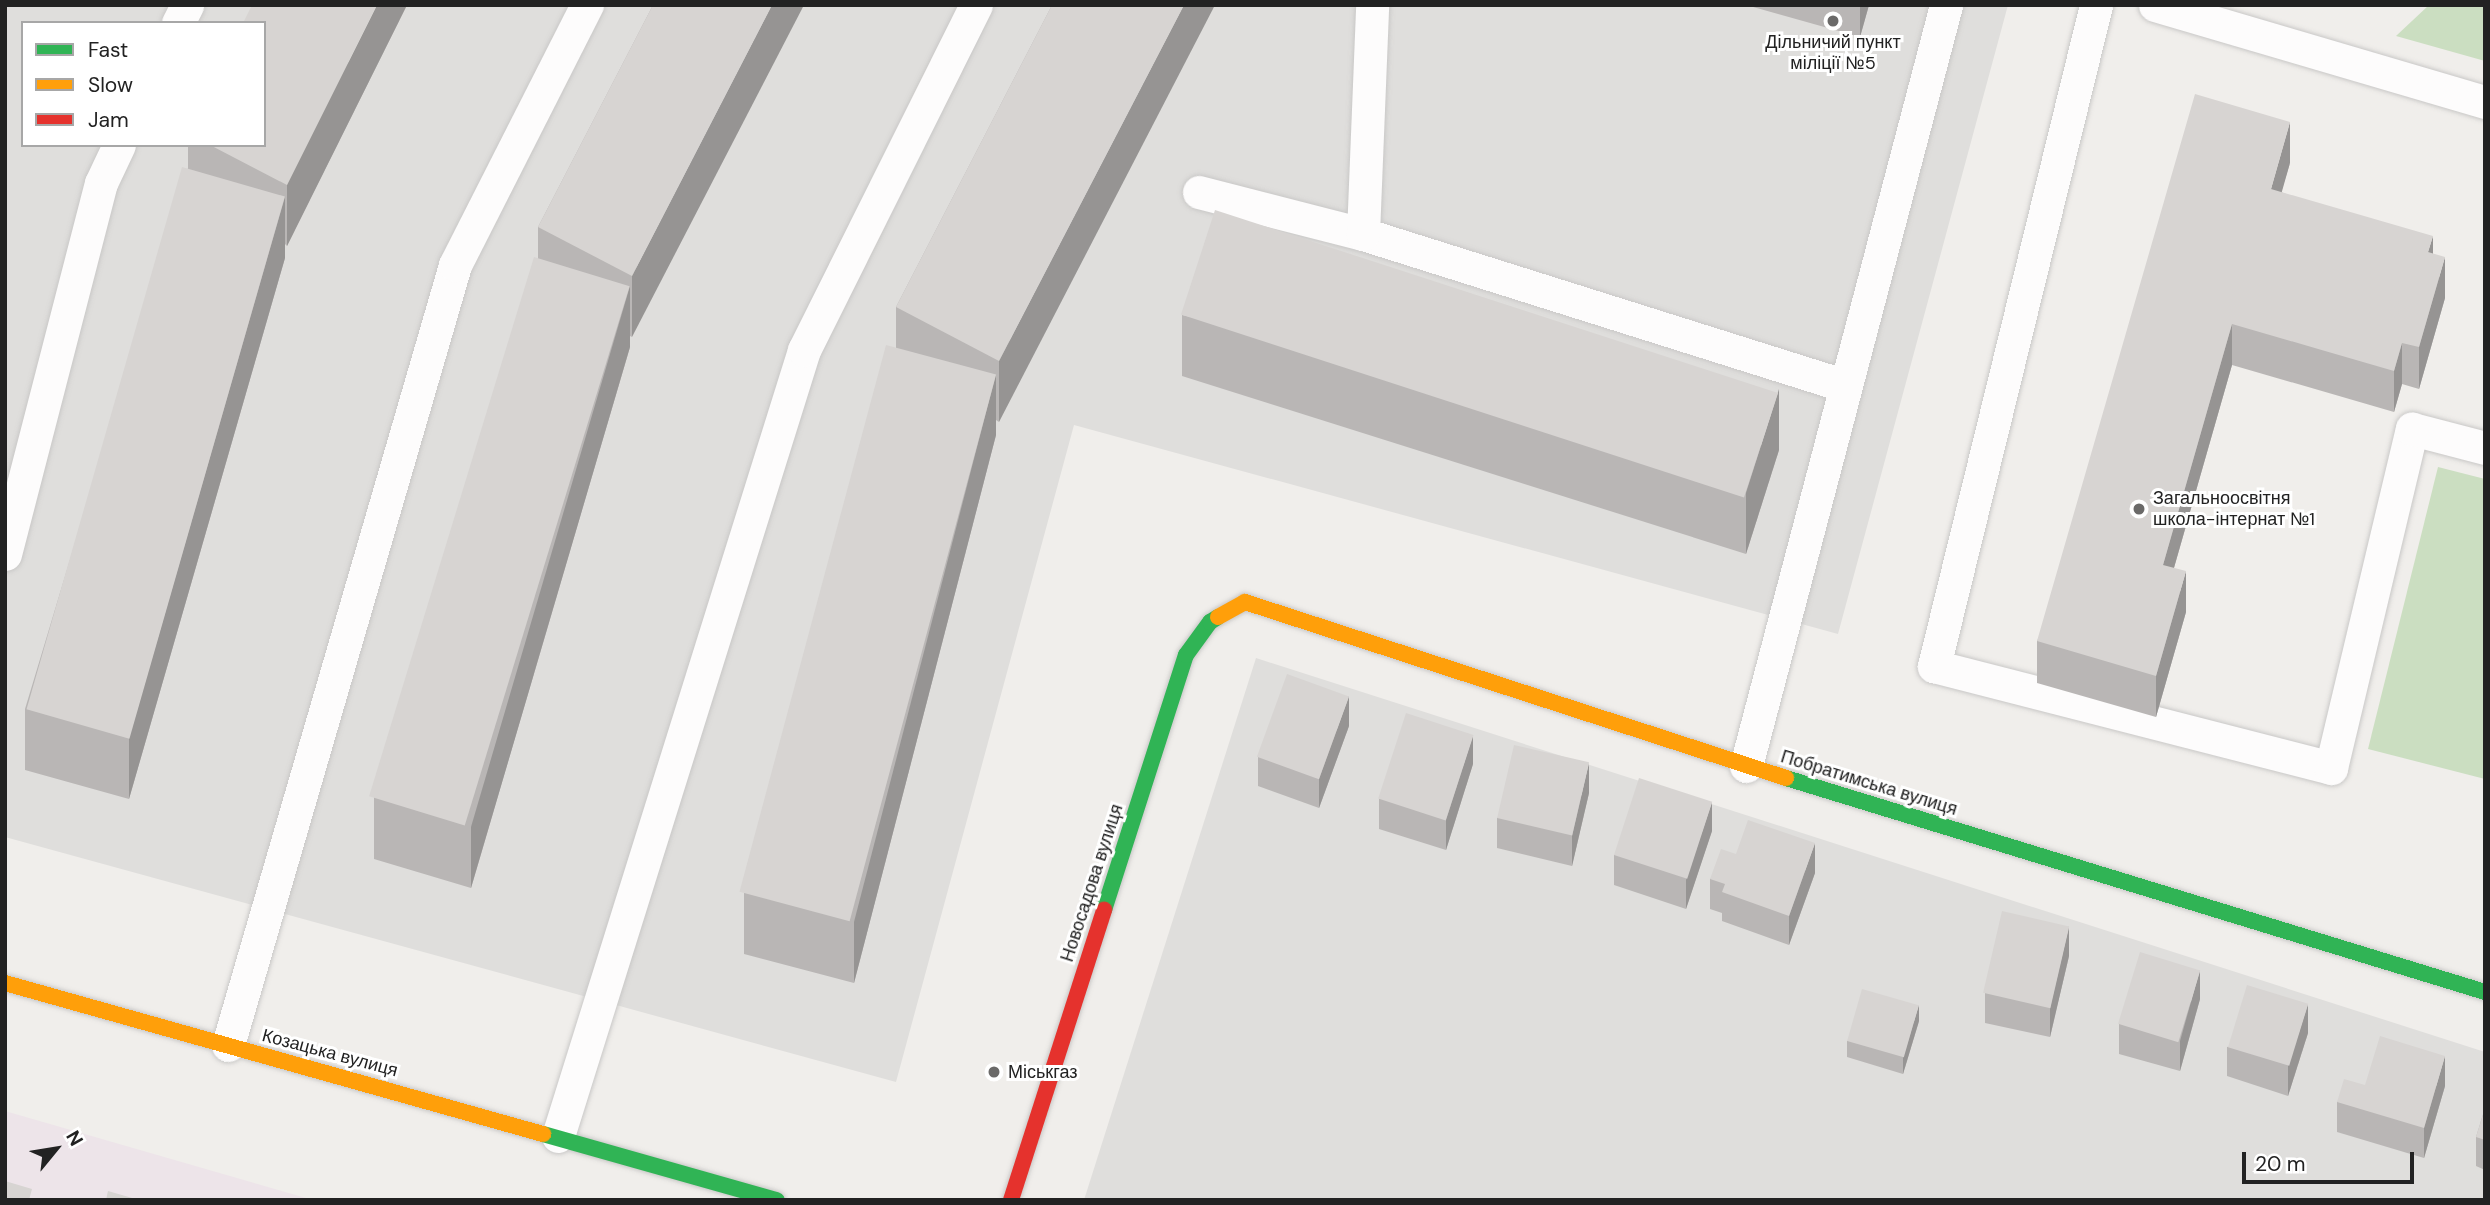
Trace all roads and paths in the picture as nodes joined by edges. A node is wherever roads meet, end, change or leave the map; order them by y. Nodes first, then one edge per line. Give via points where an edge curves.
1 (187, 5) edge
2 (587, 5) edge
3 (976, 5) edge
4 (1372, 5) edge
5 (1946, 5) edge
6 (2096, 5) edge
7 (2155, 5) edge
8 (179, 21) edge
9 (2485, 102) edge
10 (118, 147) edge
11 (1199, 192) dead end
12 (1363, 234) junction
13 (1846, 386) junction
14 (2485, 448) edge
15 (5, 554) edge
16 (1245, 602) joint
17 (1746, 766) junction
18 (5, 984) edge
19 (2485, 992) edge
20 (228, 1045) junction
21 (558, 1136) junction
22 (644, 1160) junction
23 (667, 1190) dead end
24 (777, 1200) edge
25 (1010, 1200) edge

1 - 8 lane
2 - 20 lane via 455,265
3 - 21 lane via 804,350
4 - 12 lane
5 - 13 lane
6 - 14 lane via 1934,666 2331,768 2412,429
7 - 9 lane
10 - 15 lane via 101,183
11 - 12 lane
12 - 13 lane
13 - 17 lane
16 - 17 street, Побратимська вулиця
16 - 25 street, Новосадова вулиця via 1210,622 1186,654
17 - 19 street, Побратимська вулиця
18 - 20 street, Козацька вулиця
20 - 21 street, Козацька вулиця
21 - 22 street, Козацька вулиця
22 - 23 street
22 - 24 street, Козацька вулиця

